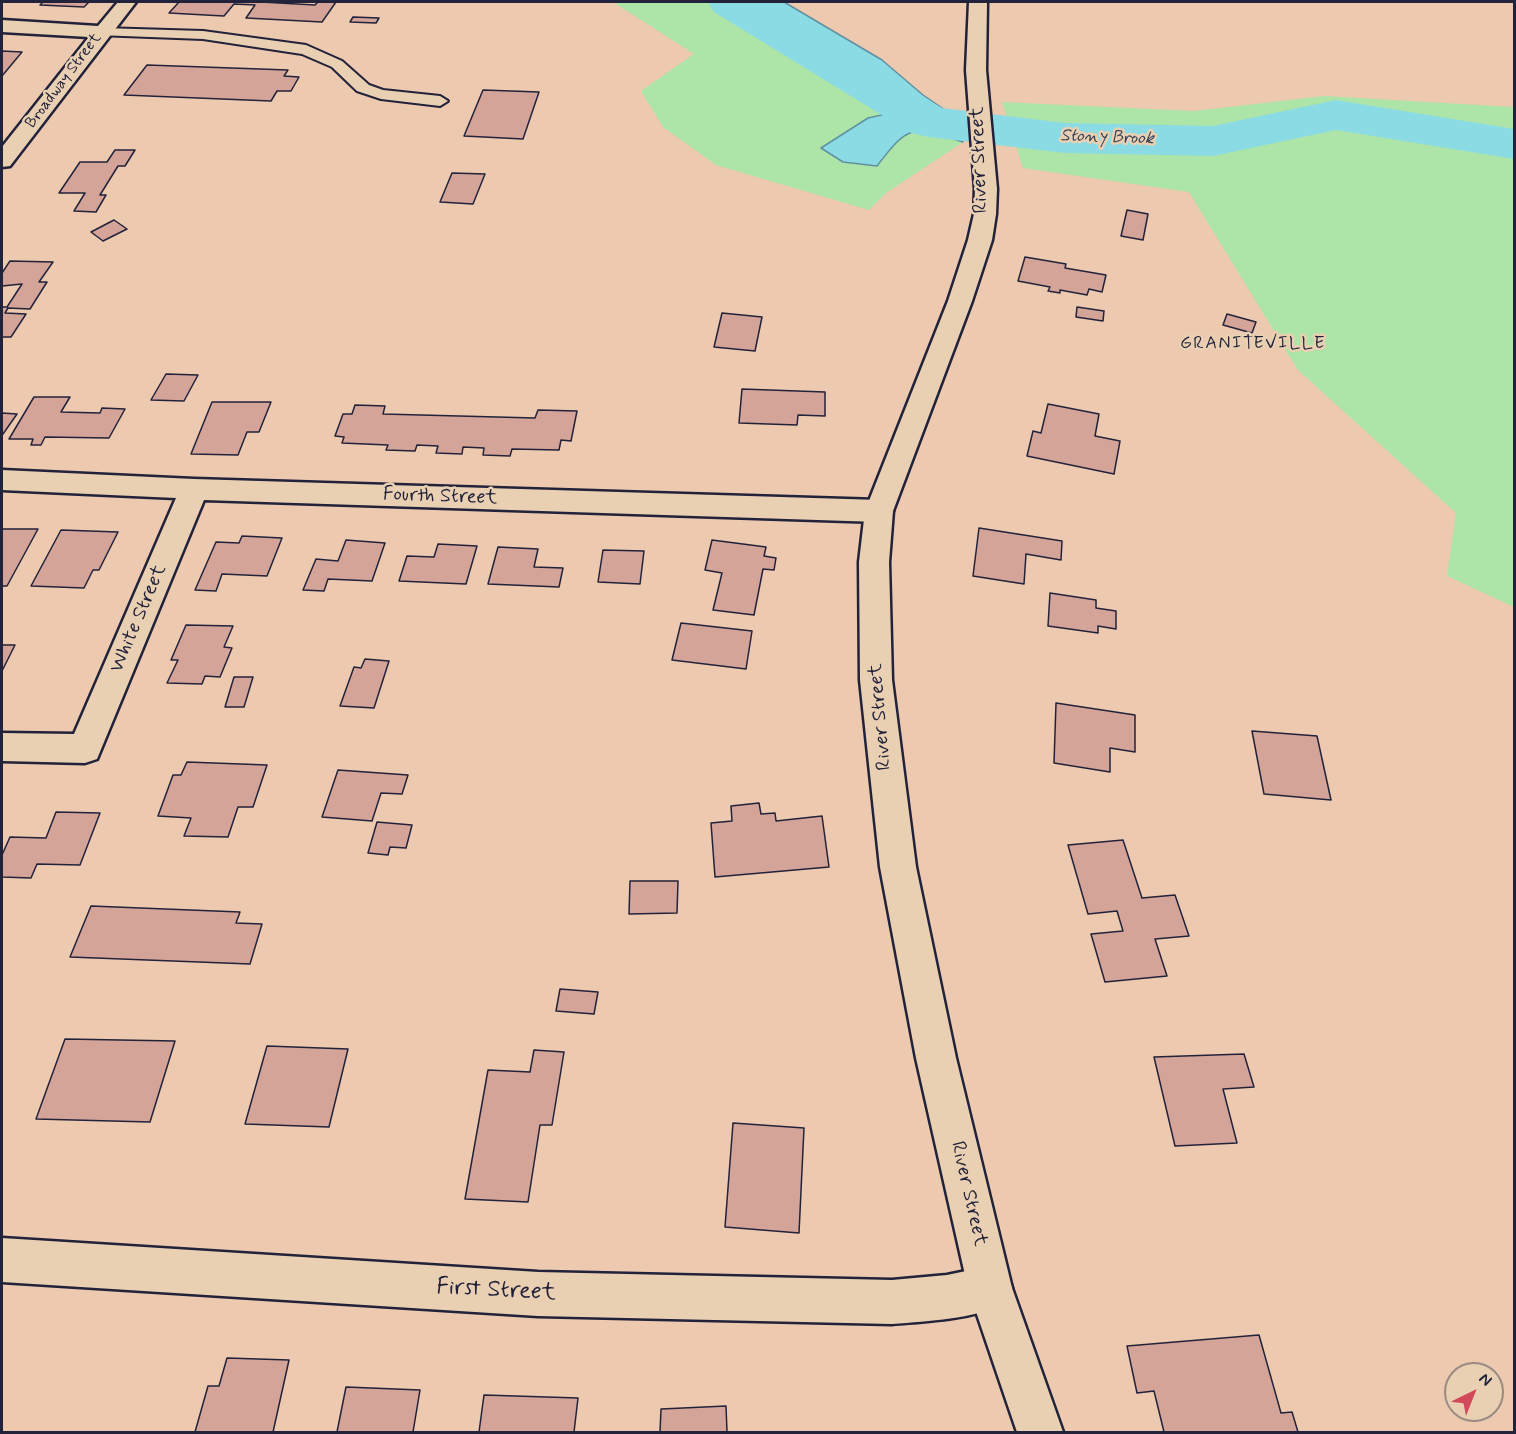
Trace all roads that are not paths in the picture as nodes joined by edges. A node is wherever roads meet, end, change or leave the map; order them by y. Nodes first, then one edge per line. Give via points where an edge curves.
1 (127, 2) edge
2 (978, 2) edge
3 (2, 26) edge
4 (102, 32) junction
5 (440, 101) dead end
6 (2, 161) edge
7 (2, 480) edge
8 (194, 489) junction
9 (879, 511) junction
10 (2, 747) edge
11 (2, 1260) edge
12 (990, 1288) junction
13 (1041, 1432) edge

1 - 4 street, Broadway Street
2 - 9 street, River Street via 976,70 985,214 945,342
3 - 4 street
4 - 5 lane via 203,35 306,50 337,64 363,88
4 - 6 street, Broadway Street
7 - 8 street, Fourth Street
8 - 9 street, Fourth Street
8 - 10 street, White Street via 85,749
9 - 12 street, River Street via 874,562 876,680 898,867 936,1058
11 - 12 street, First Street via 538,1294 892,1302
12 - 13 street, River Street

